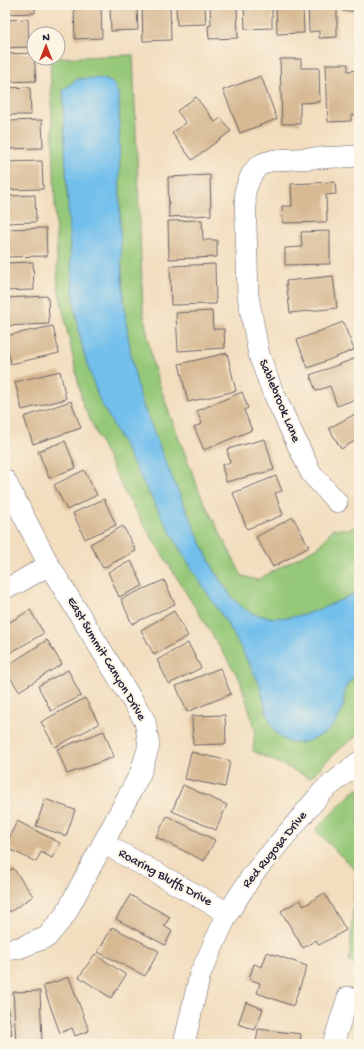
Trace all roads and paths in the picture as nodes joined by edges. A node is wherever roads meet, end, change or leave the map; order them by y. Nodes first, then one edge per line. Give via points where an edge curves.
1 (359, 156) edge
2 (5, 480) edge
3 (338, 502) dead end
4 (49, 565) junction
5 (5, 588) edge
6 (359, 762) edge
7 (103, 843) junction
8 (228, 913) junction
9 (5, 950) edge
10 (348, 997) dead end
11 (184, 1044) edge
12 (333, 1044) edge

1 - 3 street, Sablebrook Lane via 275,160 262,163 248,180 245,192 248,296 260,355 272,390 311,474
2 - 4 street, East Summit Canyon Drive
4 - 5 street
4 - 7 street, East Summit Canyon Drive via 145,720 149,746 140,774
6 - 8 street, Red Rugosa Drive via 323,791 253,874
7 - 8 street, Roaring Bluffs Drive
7 - 9 street, East Summit Canyon Drive via 65,915 47,937 20,948
8 - 11 street, Red Rugosa Drive via 200,974
10 - 12 street

